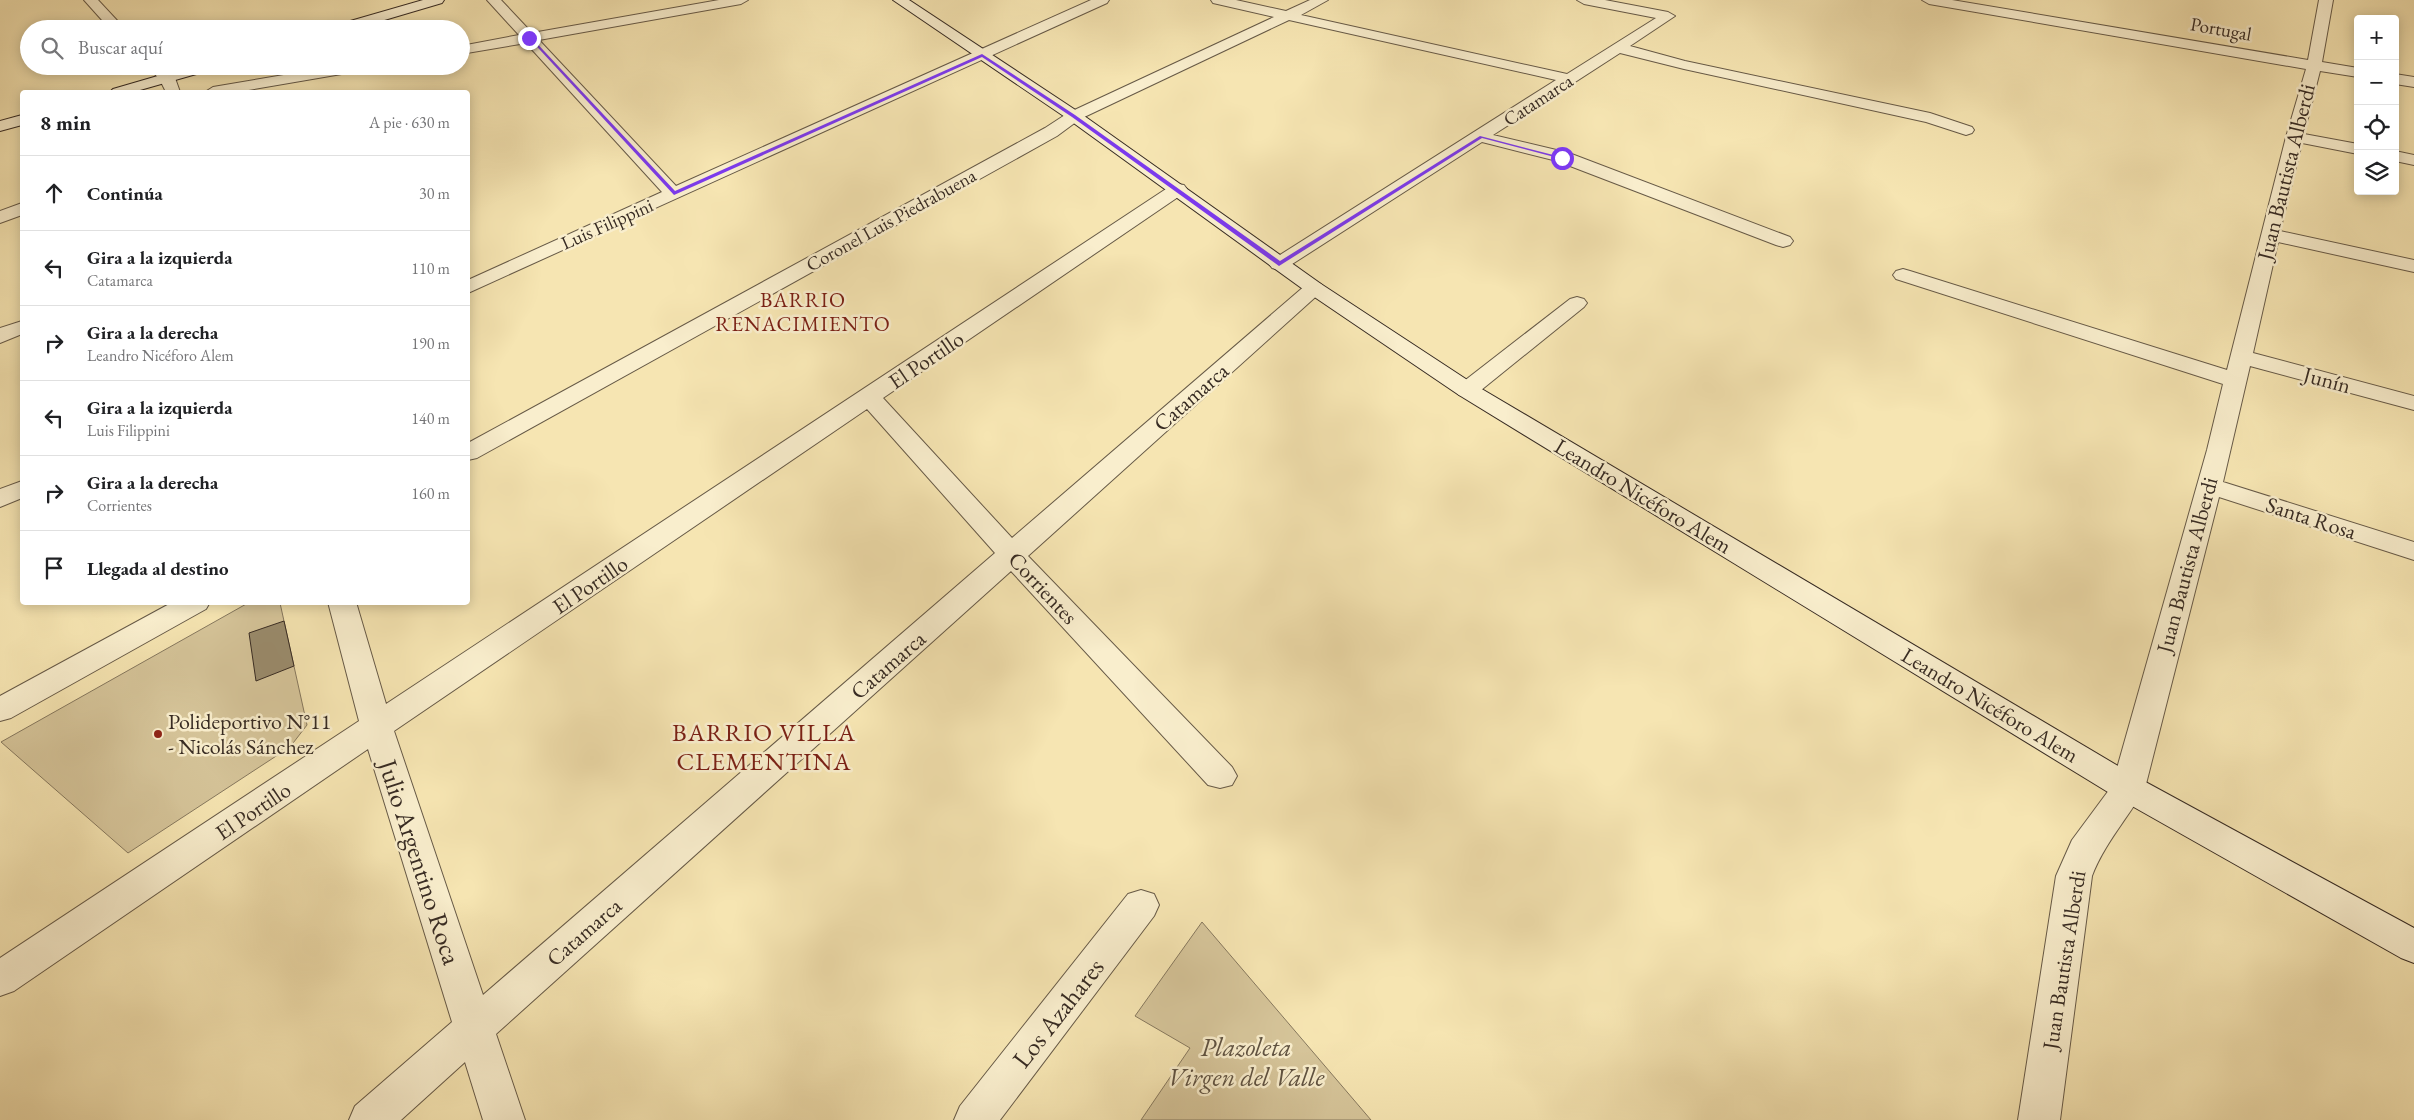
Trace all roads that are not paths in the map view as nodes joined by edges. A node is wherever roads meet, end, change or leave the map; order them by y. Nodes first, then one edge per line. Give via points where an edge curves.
1 (108, 0) edge
2 (437, 0) edge
3 (494, 0) edge
4 (741, 0) edge
5 (900, 0) edge
6 (1102, 0) edge
7 (1218, 0) edge
8 (1321, 0) edge
9 (1584, 0) edge
10 (1929, 0) edge
11 (2326, 0) edge
12 (92, 2) edge
13 (1287, 16) junction
14 (109, 20) edge
15 (369, 20) edge
16 (529, 38) junction
17 (470, 48) edge
18 (1619, 48) junction
19 (982, 55) junction
20 (2314, 65) junction
21 (2354, 72) edge
22 (161, 75) edge
23 (191, 75) edge
24 (312, 75) edge
25 (1570, 79) junction
26 (2399, 80) edge
27 (2414, 82) edge
28 (170, 86) edge
29 (135, 90) edge
30 (225, 90) edge
31 (1074, 116) junction
32 (20, 121) edge
33 (0, 126) edge
34 (1966, 130) dead end
35 (1482, 137) junction
36 (2294, 137) junction
37 (2354, 148) edge
38 (2399, 157) edge
39 (2414, 160) edge
40 (1178, 190) junction
41 (674, 194) junction
42 (20, 210) edge
43 (0, 216) edge
44 (2270, 234) junction
45 (1783, 241) dead end
46 (1279, 264) junction
47 (2414, 266) edge
48 (1904, 275) dead end
49 (470, 286) edge
50 (1314, 288) junction
51 (1577, 303) dead end
52 (20, 328) edge
53 (0, 336) edge
54 (2238, 369) junction
55 (1467, 390) junction
56 (870, 398) junction
57 (2414, 403) edge
58 (470, 452) edge
59 (2208, 485) junction
60 (20, 490) edge
61 (0, 499) edge
62 (2414, 551) edge
63 (1012, 555) junction
64 (191, 605) edge
65 (343, 605) edge
66 (0, 710) edge
67 (377, 728) junction
68 (1220, 776) dead end
69 (2128, 788) junction
70 (1141, 905) dead end
71 (2414, 947) edge
72 (0, 979) edge
73 (474, 1029) junction
74 (370, 1120) edge
75 (504, 1120) edge
76 (975, 1120) edge
77 (2039, 1120) edge

1 - 12 street
2 - 15 street
3 - 16 street
4 - 16 street
5 - 19 street, Leandro Nicéforo Alem
6 - 19 street, Luis Filippini
7 - 13 street
8 - 13 street, Coronel Luis Piedrabuena
9 - 18 street, Catamarca via 1668,16
10 - 20 street, Portugal
11 - 20 street, Juan Bautista Alberdi
12 - 14 street
13 - 25 street
13 - 31 street, Coronel Luis Piedrabuena
16 - 17 street
16 - 41 street
18 - 25 street, Catamarca
18 - 34 street via 1930,118
19 - 31 street, Leandro Nicéforo Alem
19 - 41 street, Luis Filippini
20 - 21 street, Portugal
20 - 36 street, Juan Bautista Alberdi
22 - 28 street
23 - 28 street
24 - 30 street
25 - 35 street, Catamarca
26 - 27 street
28 - 29 street
31 - 40 street, Leandro Nicéforo Alem
31 - 58 street, Coronel Luis Piedrabuena via 1051,132
32 - 33 street
35 - 45 street via 1562,158
35 - 46 street, Catamarca
36 - 37 street
36 - 44 street, Juan Bautista Alberdi
38 - 39 street
40 - 46 street, Leandro Nicéforo Alem
40 - 56 street, El Portillo
41 - 49 street, Luis Filippini
42 - 43 street
44 - 47 street
44 - 54 street, Juan Bautista Alberdi
46 - 50 street, Leandro Nicéforo Alem
48 - 54 street, Junín
50 - 55 street, Leandro Nicéforo Alem
50 - 63 street, Catamarca
51 - 55 street
52 - 53 street
54 - 57 street, Junín
54 - 59 street, Juan Bautista Alberdi
55 - 69 street, Leandro Nicéforo Alem
56 - 63 street, Corrientes
56 - 67 street, El Portillo
59 - 62 street, Santa Rosa
59 - 69 street, Juan Bautista Alberdi
60 - 61 street
63 - 68 street, Corrientes
63 - 73 street, Catamarca
64 - 66 street
65 - 67 street, Julio Argentino Roca
67 - 72 street, El Portillo
67 - 73 street, Julio Argentino Roca
69 - 71 street, Leandro Nicéforo Alem
69 - 77 street, Juan Bautista Alberdi via 2084,850 2074,876
70 - 76 street, Los Azahares
73 - 74 street, Catamarca
73 - 75 street, Julio Argentino Roca

